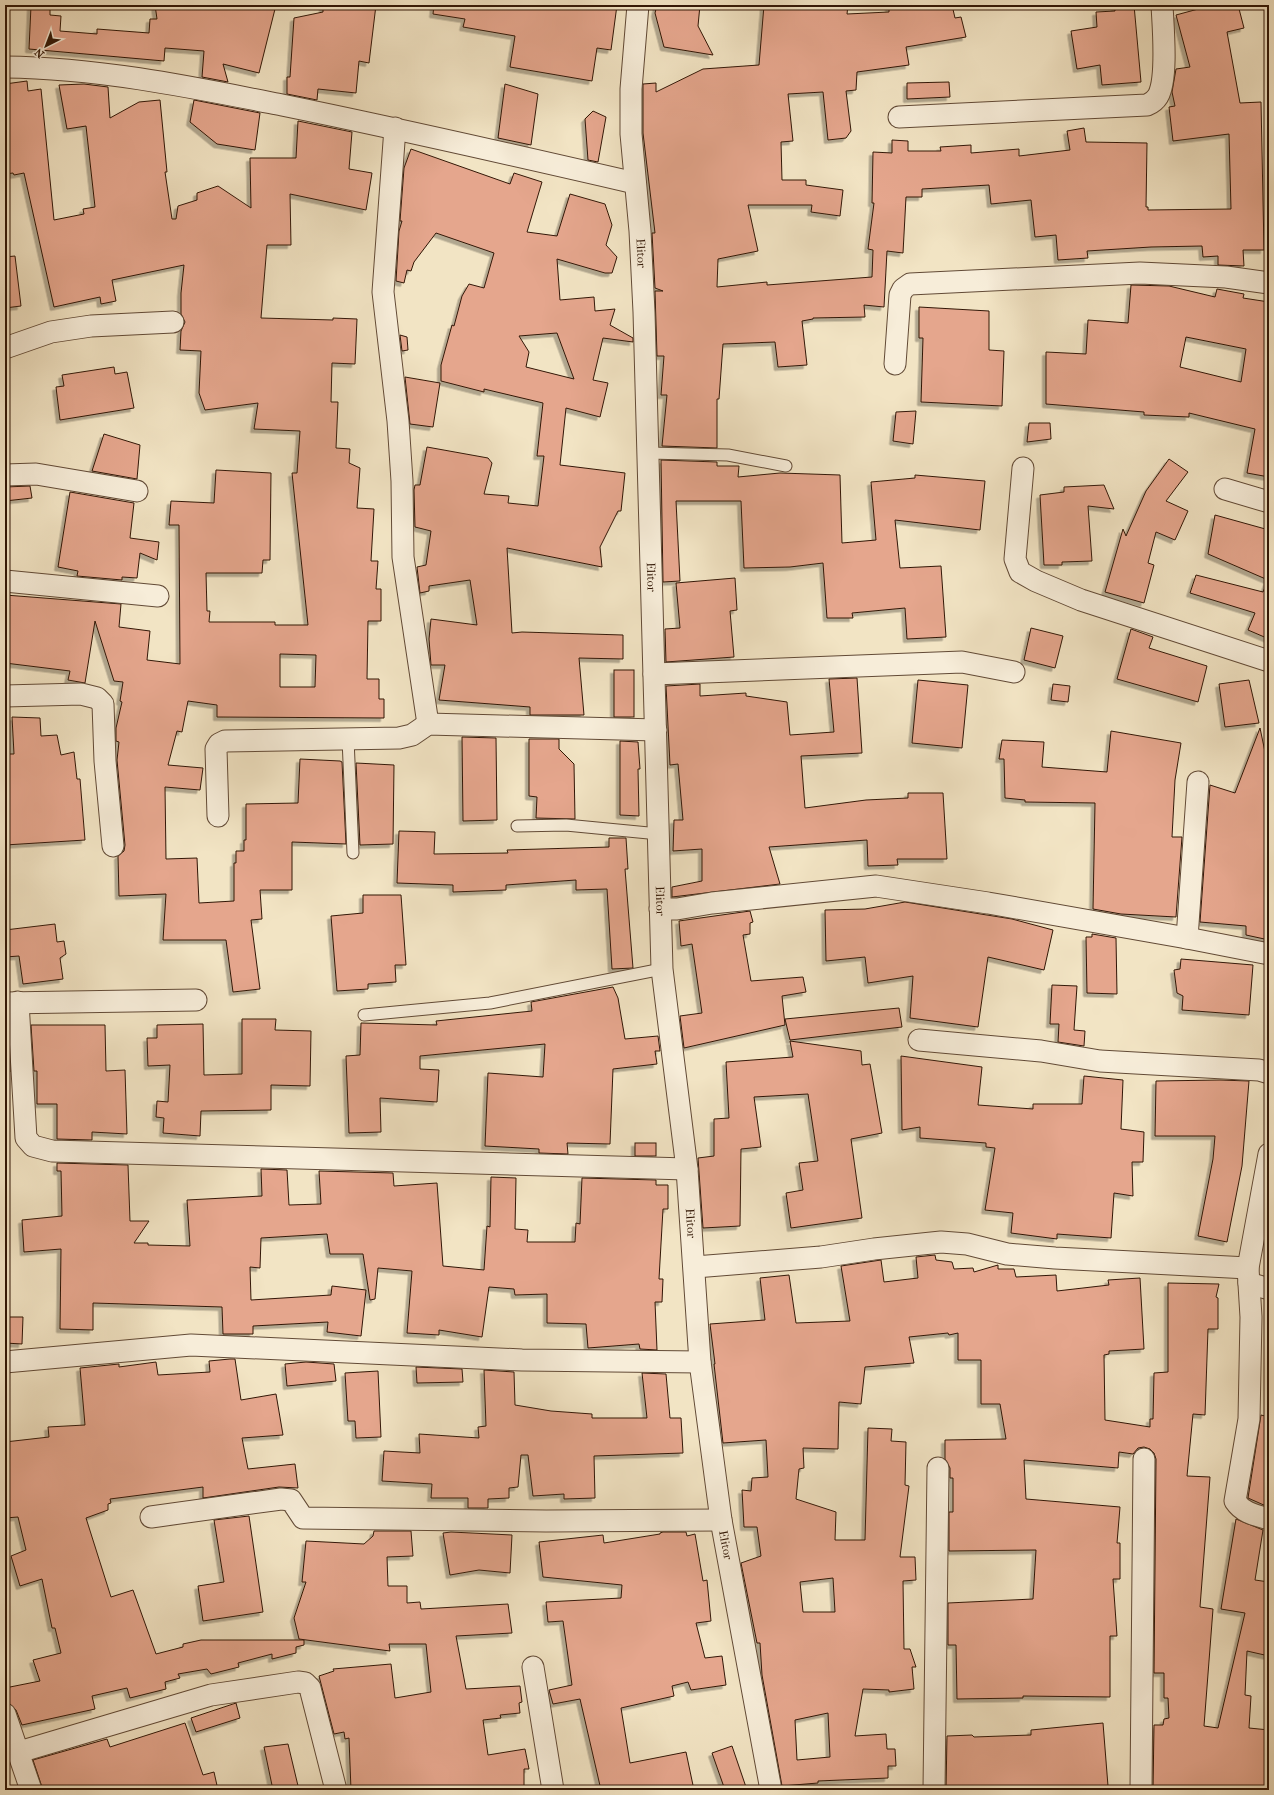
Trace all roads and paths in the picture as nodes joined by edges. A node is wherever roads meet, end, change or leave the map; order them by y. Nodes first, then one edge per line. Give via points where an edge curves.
1 (638, 5) edge
2 (1162, 5) edge
3 (5, 67) edge
4 (899, 116) dead end
5 (395, 128) junction
6 (635, 183) junction
7 (1269, 283) edge
8 (173, 322) dead end
9 (5, 348) edge
10 (895, 364) dead end
11 (649, 454) junction
12 (786, 466) dead end
13 (1023, 468) dead end
14 (5, 475) edge
15 (1225, 489) dead end
16 (137, 491) dead end
17 (1269, 502) edge
18 (5, 581) edge
19 (158, 596) dead end
20 (1269, 661) edge
21 (1014, 672) dead end
22 (654, 674) junction
23 (5, 696) edge
24 (428, 724) junction
25 (656, 730) junction
26 (348, 739) junction
27 (1198, 782) dead end
28 (218, 816) dead end
29 (517, 826) dead end
30 (659, 834) junction
31 (113, 846) dead end
32 (353, 853) dead end
33 (660, 909) junction
34 (1187, 938) junction
35 (1269, 954) edge
36 (662, 969) junction
37 (196, 1000) dead end
38 (11, 1002) edge
39 (364, 1015) dead end
40 (920, 1040) dead end
41 (1269, 1073) edge
42 (1269, 1154) edge
43 (687, 1169) junction
44 (695, 1267) junction
45 (1248, 1275) junction
46 (1269, 1289) edge
47 (5, 1362) edge
48 (700, 1362) junction
49 (1144, 1459) dead end
50 (938, 1468) dead end
51 (151, 1517) dead end
52 (1269, 1519) edge
53 (721, 1520) junction
54 (533, 1667) dead end
55 (5, 1714) edge
56 (19, 1752) junction
57 (31, 1790) edge
58 (336, 1790) edge
59 (553, 1790) edge
60 (771, 1790) edge
61 (934, 1790) edge
62 (1141, 1790) edge

1 - 6 street, Elitor via 631,89
2 - 4 street via 1163,81 1154,103
3 - 5 street via 83,71 170,83
5 - 6 street
5 - 24 street via 383,292 398,421 403,557
6 - 11 street, Elitor via 640,231
7 - 10 street via 1226,277 1140,273 910,284 900,295
8 - 9 street via 91,326 51,332
11 - 12 lane via 728,455
11 - 22 street, Elitor
13 - 20 street via 1015,559 1020,572 1081,600
14 - 16 street via 36,474
15 - 17 street
18 - 19 street
21 - 22 street via 962,662
22 - 25 street, Elitor
23 - 31 street via 81,694 97,698 103,704 105,761
24 - 25 street
24 - 26 street via 412,735 399,738
25 - 30 street, Elitor
26 - 28 street via 225,741 219,744 216,749
26 - 32 lane
27 - 34 street
29 - 30 lane via 566,825
30 - 33 street, Elitor
33 - 34 street via 677,910 712,903 876,886
33 - 36 street, Elitor
34 - 35 street
36 - 39 lane via 490,1003
36 - 43 street, Elitor
37 - 38 street
38 - 43 street via 26,1138 33,1146 52,1151
40 - 41 street via 1041,1050 1083,1059 1260,1070
42 - 45 street
43 - 44 street, Elitor
44 - 45 street via 821,1257 874,1248 941,1242 967,1244 1007,1254
44 - 48 street, Elitor
45 - 46 street
45 - 52 street via 1251,1325 1249,1419 1235,1501 1240,1508 1250,1514
47 - 48 street via 191,1345 522,1360
48 - 53 street, Elitor
49 - 62 street
50 - 61 street
51 - 53 street via 281,1499 291,1500 303,1518
53 - 60 street, Elitor
54 - 59 street
55 - 56 street
56 - 57 street
56 - 58 street via 211,1695 298,1682 305,1683 310,1688

